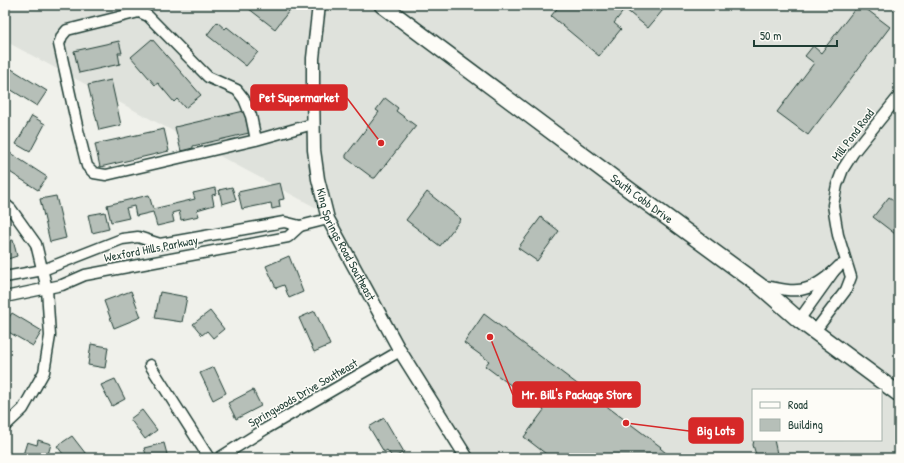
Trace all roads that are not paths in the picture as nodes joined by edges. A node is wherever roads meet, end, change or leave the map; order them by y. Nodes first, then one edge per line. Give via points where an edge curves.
1 (319, 5) edge
2 (382, 5) edge
3 (899, 96) edge
4 (313, 124) junction
5 (256, 140) junction
6 (5, 204) edge
7 (328, 219) junction
8 (300, 226) junction
9 (211, 235) junction
10 (214, 251) junction
11 (846, 263) junction
12 (43, 270) junction
13 (834, 271) junction
14 (5, 277) edge
15 (760, 285) junction
16 (47, 289) junction
17 (5, 297) edge
18 (799, 320) junction
19 (815, 331) junction
20 (400, 351) junction
21 (150, 365) dead end
22 (899, 394) edge
23 (5, 426) edge
24 (209, 458) edge
25 (219, 458) edge
26 (467, 458) edge

1 - 4 street, King Springs Road Southeast via 314,58
2 - 15 main road, South Cobb Drive
3 - 11 street, Mill Pond Road via 853,153 837,185 834,205 838,235
4 - 5 street
4 - 7 street, King Springs Road Southeast via 318,180
5 - 5 street via 251,116 237,90 208,77 148,16 139,12 67,30 62,36 59,44 78,130 87,166 94,173 106,175
6 - 12 street via 11,208 36,244
7 - 8 street, Wexford Hills Parkway
7 - 20 street, King Springs Road Southeast
8 - 9 street, Wexford Hills Parkway via 284,222
8 - 10 street, Wexford Hills Parkway via 288,237
9 - 10 street
9 - 12 street, Wexford Hills Parkway via 160,244 138,237 122,239
10 - 16 street, Wexford Hills Parkway via 86,275
11 - 13 street
11 - 19 street, Mill Pond Road via 852,277 846,290
12 - 14 street, Wexford Hills Parkway
12 - 16 street
13 - 15 street via 820,283 799,291
13 - 18 street
15 - 18 main road, South Cobb Drive
16 - 17 street, Wexford Hills Parkway
16 - 23 street via 50,336 44,372 23,409
18 - 19 main road, South Cobb Drive
19 - 22 main road, South Cobb Drive
20 - 25 street, Springwoods Drive Southeast
20 - 26 street, King Springs Road Southeast
21 - 24 street

